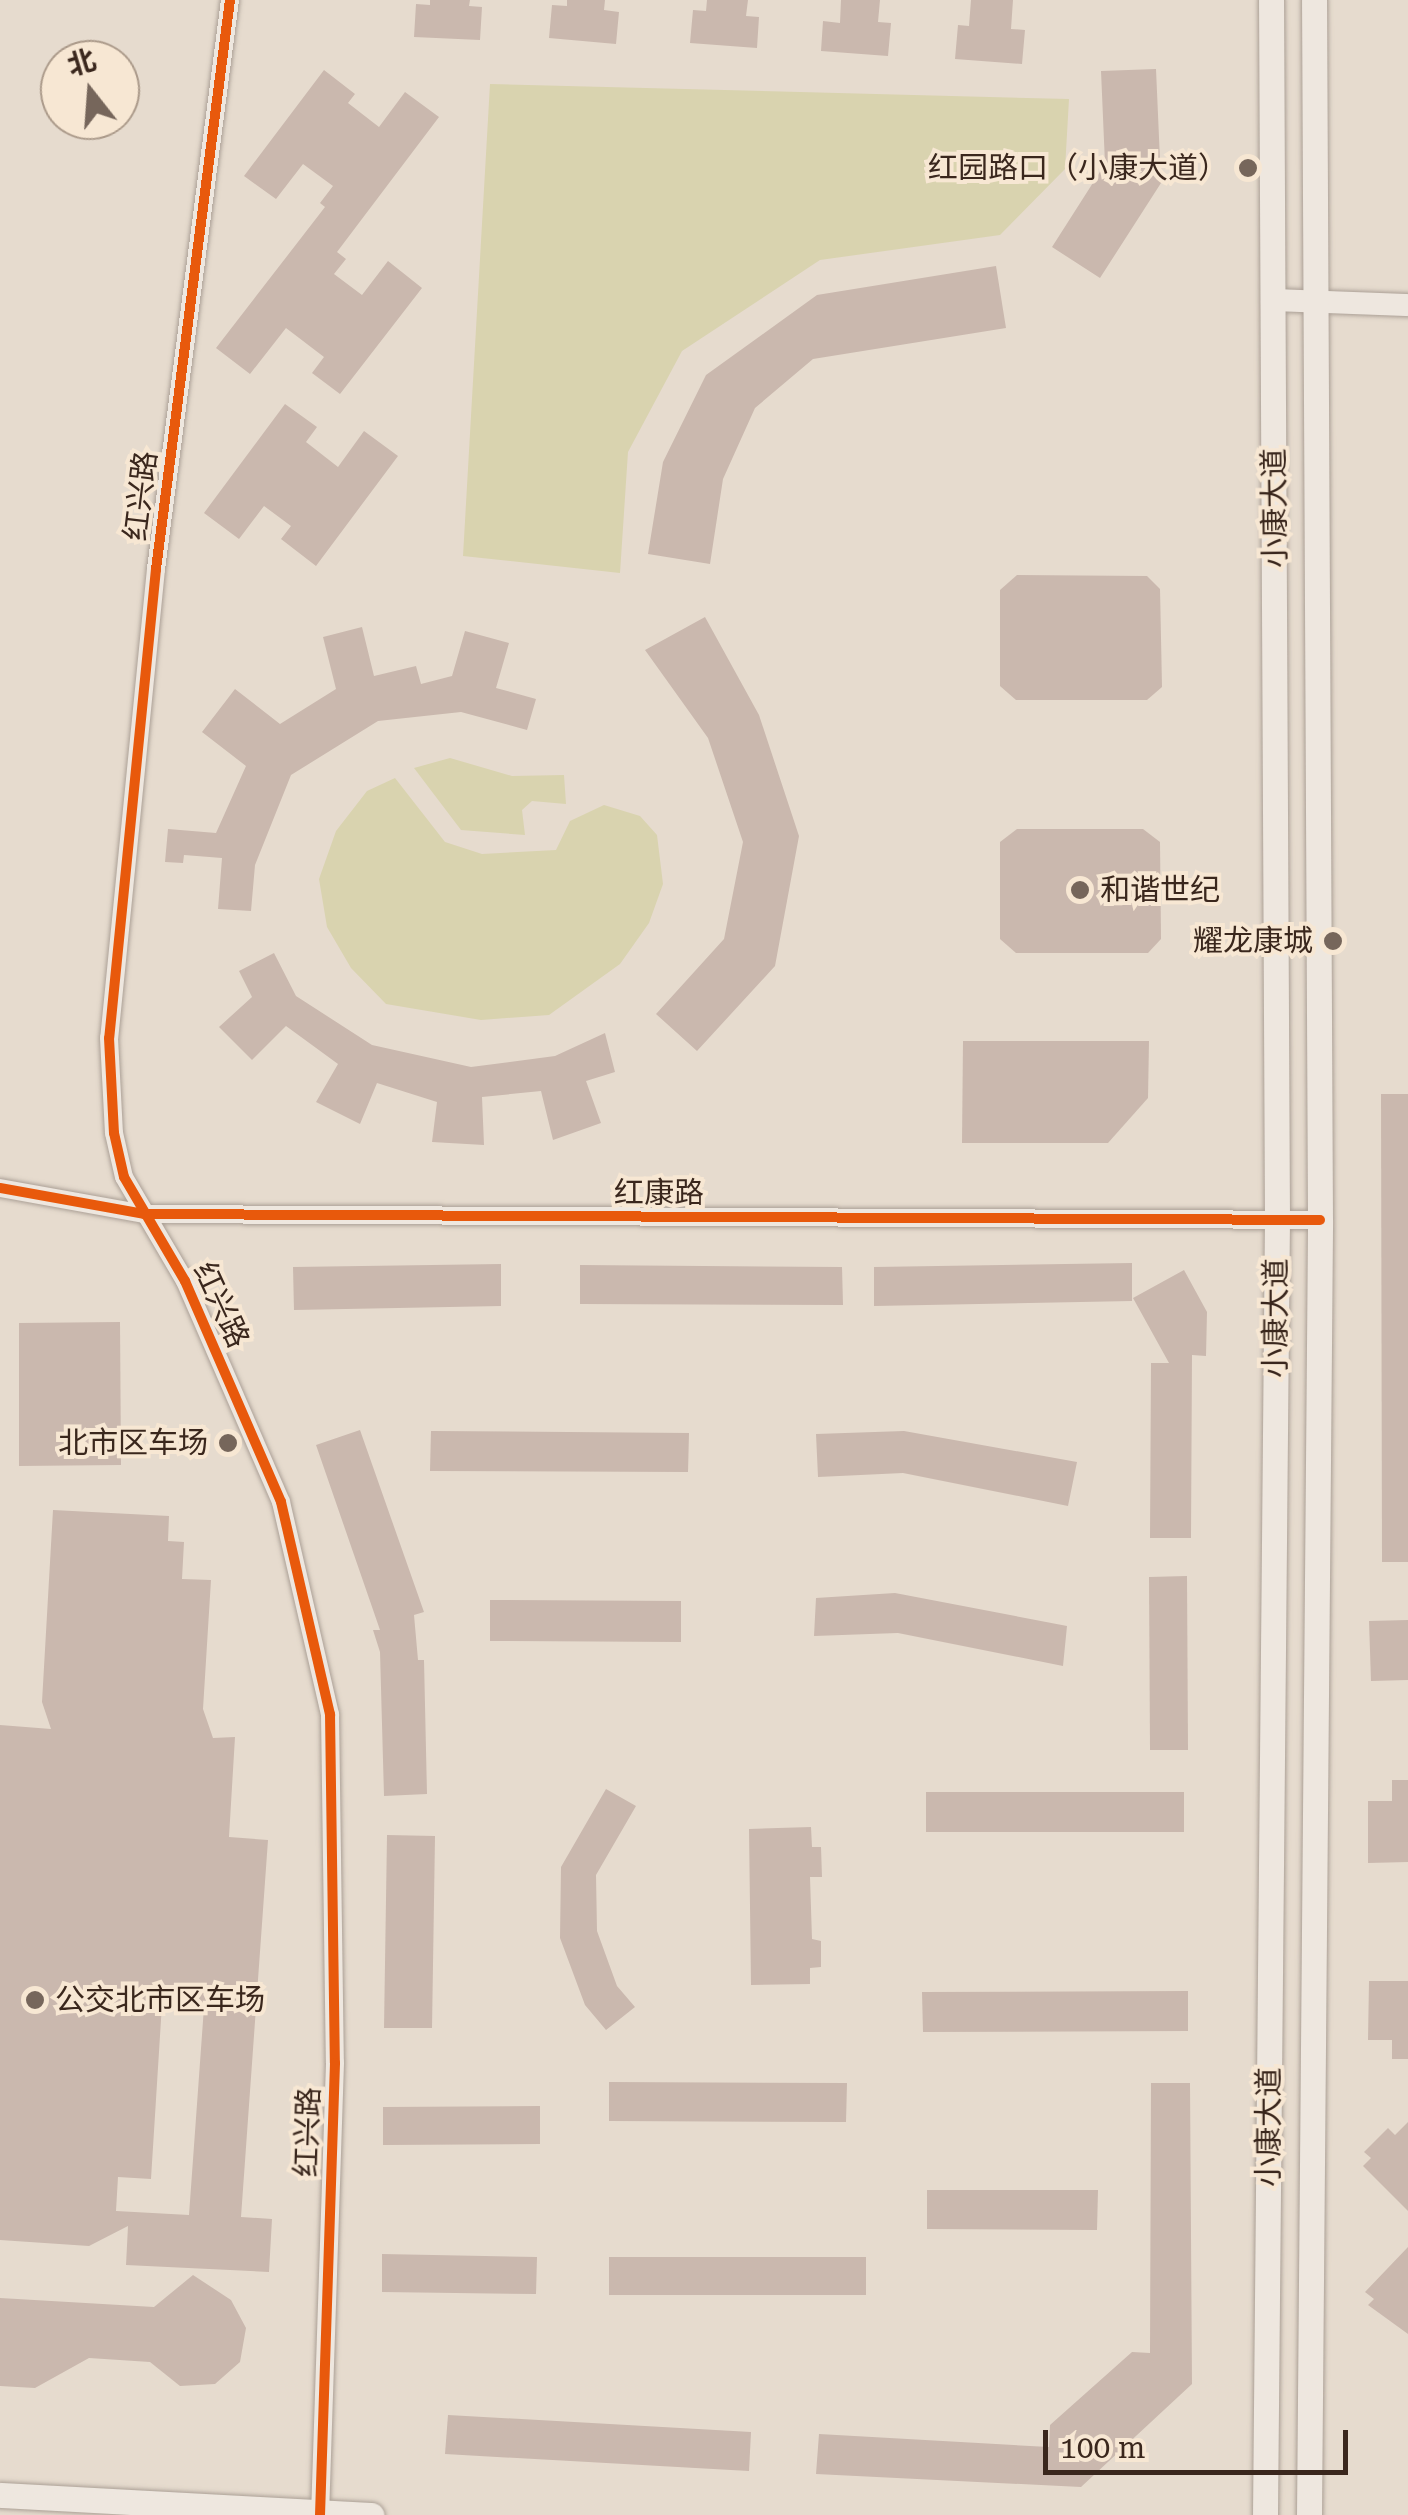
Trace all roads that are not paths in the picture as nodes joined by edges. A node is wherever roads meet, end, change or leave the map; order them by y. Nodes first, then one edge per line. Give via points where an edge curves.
1 (230, 0) edge
2 (1271, 0) edge
3 (1314, 0) edge
4 (1272, 300) junction
5 (1317, 300) junction
6 (1408, 305) edge
7 (0, 1188) edge
8 (144, 1214) junction
9 (1276, 1220) junction
10 (1320, 1220) junction
11 (0, 2495) edge
12 (320, 2514) edge
13 (371, 2515) edge
14 (1266, 2515) edge
15 (1309, 2515) edge

1 - 8 street, 红兴路 via 156,569 111,1020 114,1133 124,1177
2 - 4 main road, 小康大道
3 - 5 main road, 小康大道
4 - 5 street
4 - 9 main road, 小康大道
5 - 6 street
5 - 10 main road, 小康大道
7 - 8 street, 红康路
8 - 9 street, 红康路
8 - 12 street, 红兴路 via 185,1281 281,1502 319,1644 330,1714 335,2062
9 - 10 street, 红康路
9 - 14 main road, 小康大道
10 - 15 main road, 小康大道
11 - 12 main road
12 - 13 main road

